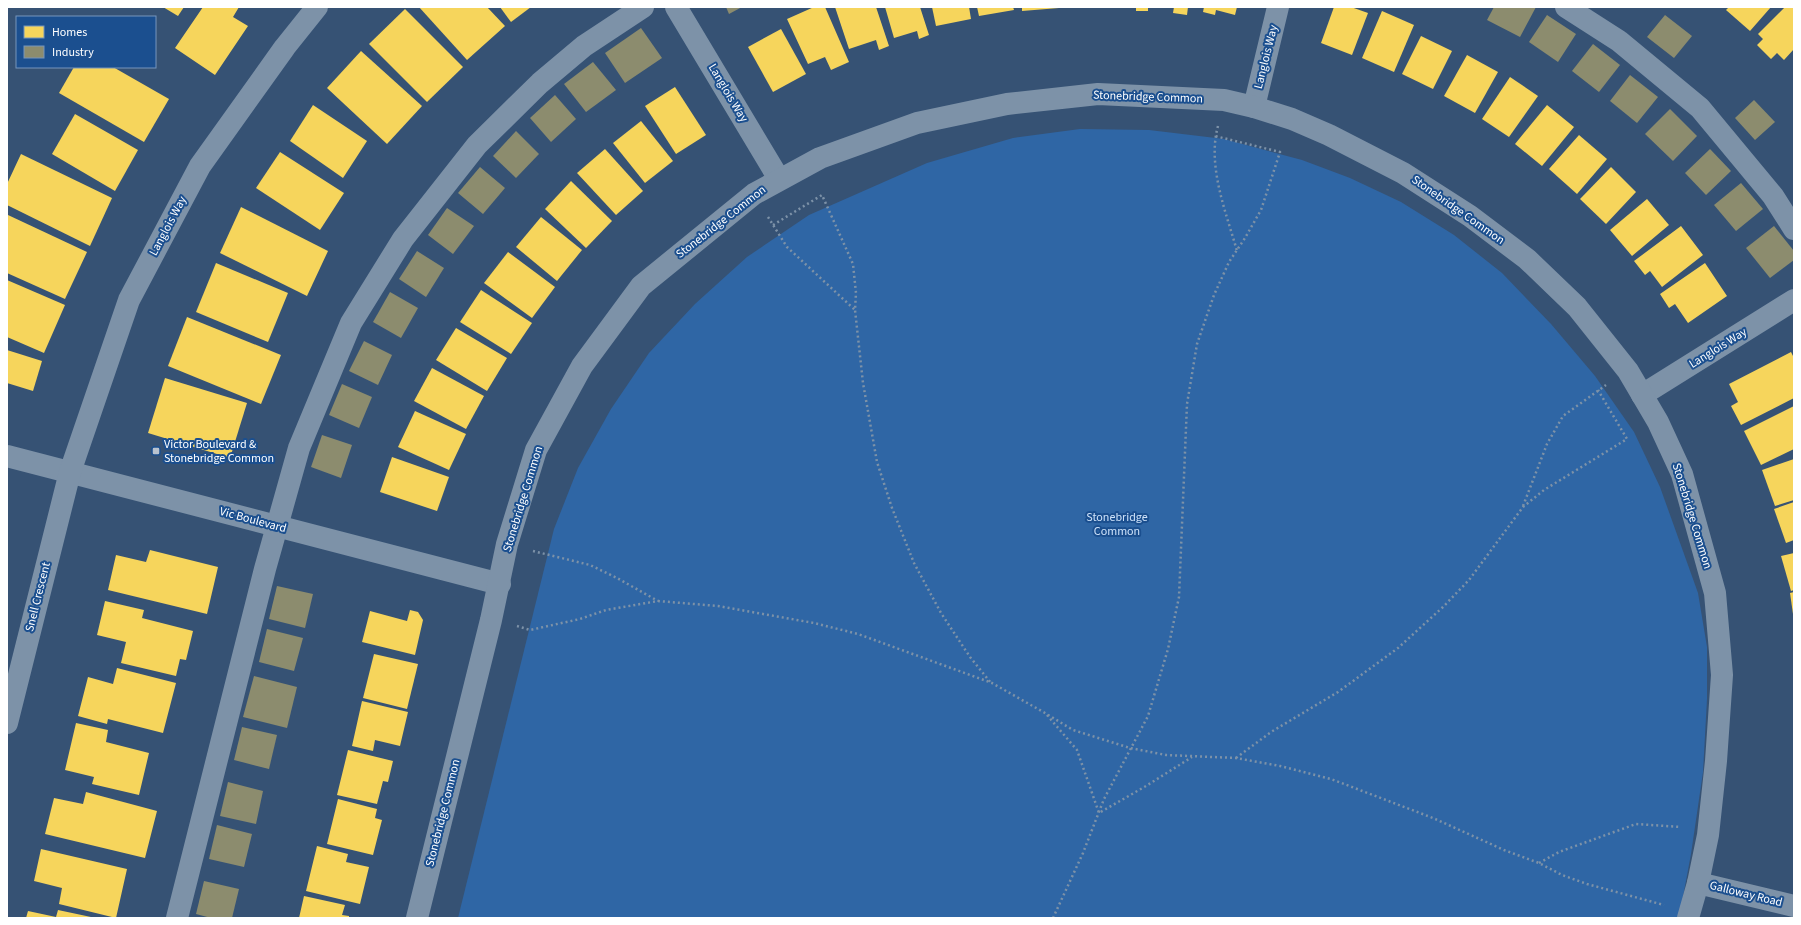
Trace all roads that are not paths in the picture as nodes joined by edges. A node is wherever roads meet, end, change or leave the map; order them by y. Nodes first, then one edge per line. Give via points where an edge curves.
1 (317, 7) edge
2 (643, 7) edge
3 (676, 7) edge
4 (1278, 7) edge
5 (1566, 7) edge
6 (1254, 107) junction
7 (779, 179) junction
8 (1794, 229) edge
9 (1794, 300) edge
10 (1642, 395) junction
11 (7, 456) edge
12 (70, 472) junction
13 (278, 527) junction
14 (500, 584) junction
15 (7, 723) edge
16 (1698, 883) junction
17 (1794, 906) edge
18 (1688, 917) edge
19 (177, 918) edge
20 (417, 918) edge

1 - 12 street, Langlois Way via 285,47 200,166 128,300
2 - 13 street via 584,46 540,83 477,145 403,239 351,323 299,448
3 - 7 street, Langlois Way
4 - 6 street, Langlois Way
5 - 8 street via 1619,41 1700,108 1772,196
6 - 7 street, Stonebridge Common via 1224,100 1098,94 1007,104 917,123 820,158
6 - 10 street, Stonebridge Common via 1292,119 1329,135 1403,173 1470,216 1527,259 1576,307 1628,371
7 - 14 street, Stonebridge Common via 754,194 641,286 582,366 536,450 507,544
9 - 10 street, Langlois Way
10 - 16 street, Stonebridge Common via 1658,422 1682,474 1715,593 1722,675 1708,835
11 - 12 street, Vic Boulevard
12 - 13 street, Vic Boulevard
12 - 15 street, Snell Crescent
13 - 14 street, Vic Boulevard
13 - 19 street via 265,569
14 - 20 street, Stonebridge Common
16 - 17 street, Galloway Road
16 - 18 street, Stonebridge Common

